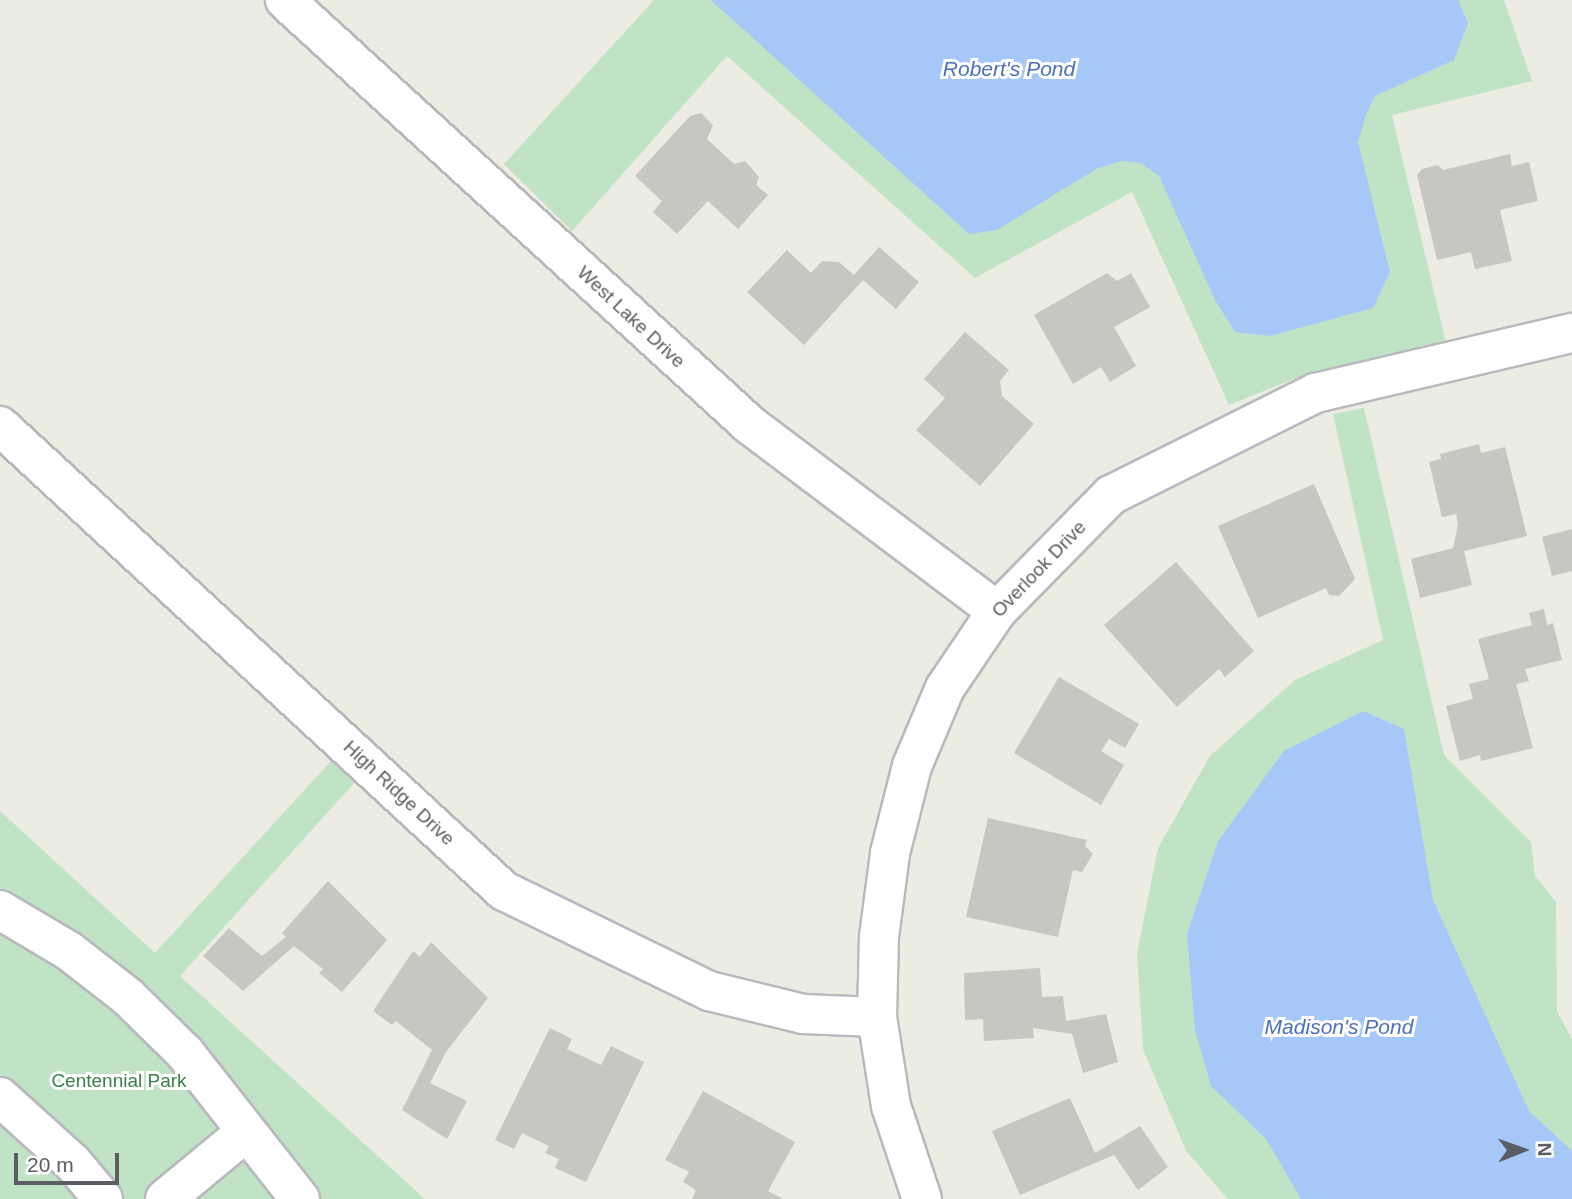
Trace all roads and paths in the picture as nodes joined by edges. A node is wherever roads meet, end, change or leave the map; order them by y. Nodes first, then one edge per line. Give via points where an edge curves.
1 (285, 0) edge
2 (1572, 333) edge
3 (0, 426) edge
4 (997, 611) junction
5 (0, 910) edge
6 (877, 1017) junction
7 (0, 1097) edge
8 (246, 1132) junction
9 (103, 1199) edge
10 (165, 1199) edge
11 (300, 1199) edge
12 (922, 1199) edge

1 - 4 street, West Lake Drive via 750,425
2 - 4 street, Overlook Drive via 1316,393 1111,495
3 - 6 street, High Ridge Drive via 504,891 709,991 803,1014
4 - 6 street, Overlook Drive via 945,688 912,766 890,853 879,937
5 - 8 street via 69,951 128,997 185,1053
6 - 12 street, Overlook Drive via 891,1106
7 - 9 street via 72,1162
8 - 10 street
8 - 11 street

